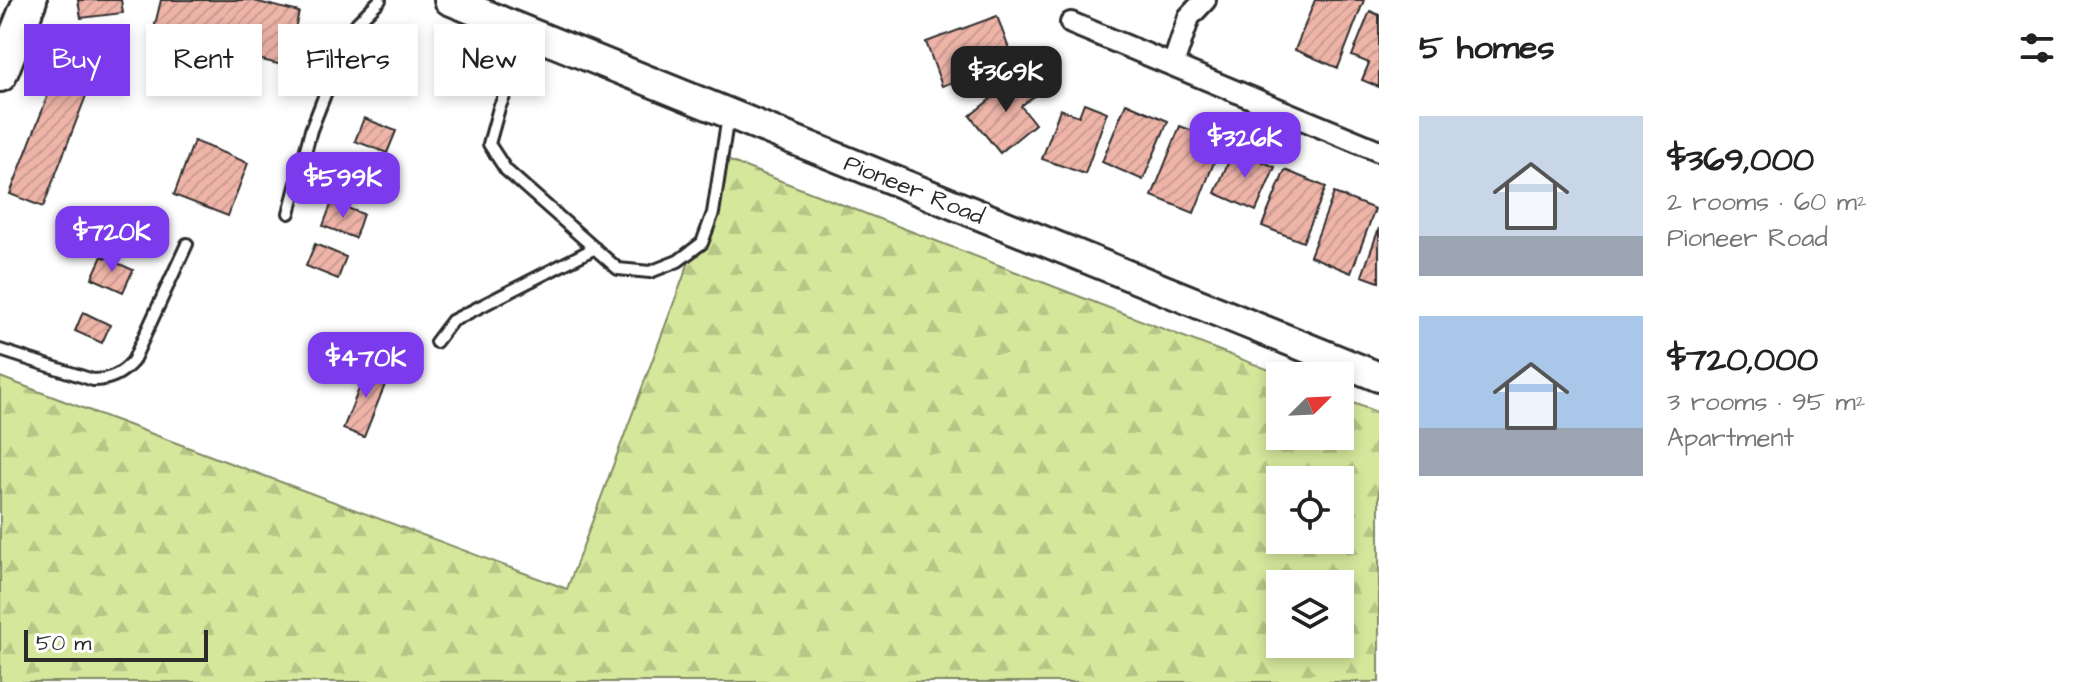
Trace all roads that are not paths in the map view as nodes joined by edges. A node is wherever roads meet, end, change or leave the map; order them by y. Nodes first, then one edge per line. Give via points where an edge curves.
1 (30, 0) edge
2 (380, 0) edge
3 (449, 0) edge
4 (1205, 0) edge
5 (1071, 23) dead end
6 (508, 24) edge
7 (545, 39) edge
8 (1173, 65) junction
9 (0, 75) edge
10 (504, 96) edge
11 (728, 114) junction
12 (1379, 151) edge
13 (289, 213) dead end
14 (187, 244) dead end
15 (595, 248) junction
16 (436, 342) dead end
17 (0, 350) edge
18 (1379, 377) edge

1 - 9 main road
2 - 13 lane via 346,41 311,130
3 - 6 main road, Pioneer Road
4 - 8 street via 1189,17
5 - 8 street
7 - 11 main road, Pioneer Road
8 - 12 street
10 - 15 lane via 489,144 506,170
11 - 15 lane via 713,213 702,243 678,261 650,272 618,269
11 - 18 main road, Pioneer Road
14 - 17 lane via 125,371 93,380
15 - 16 lane via 452,321

